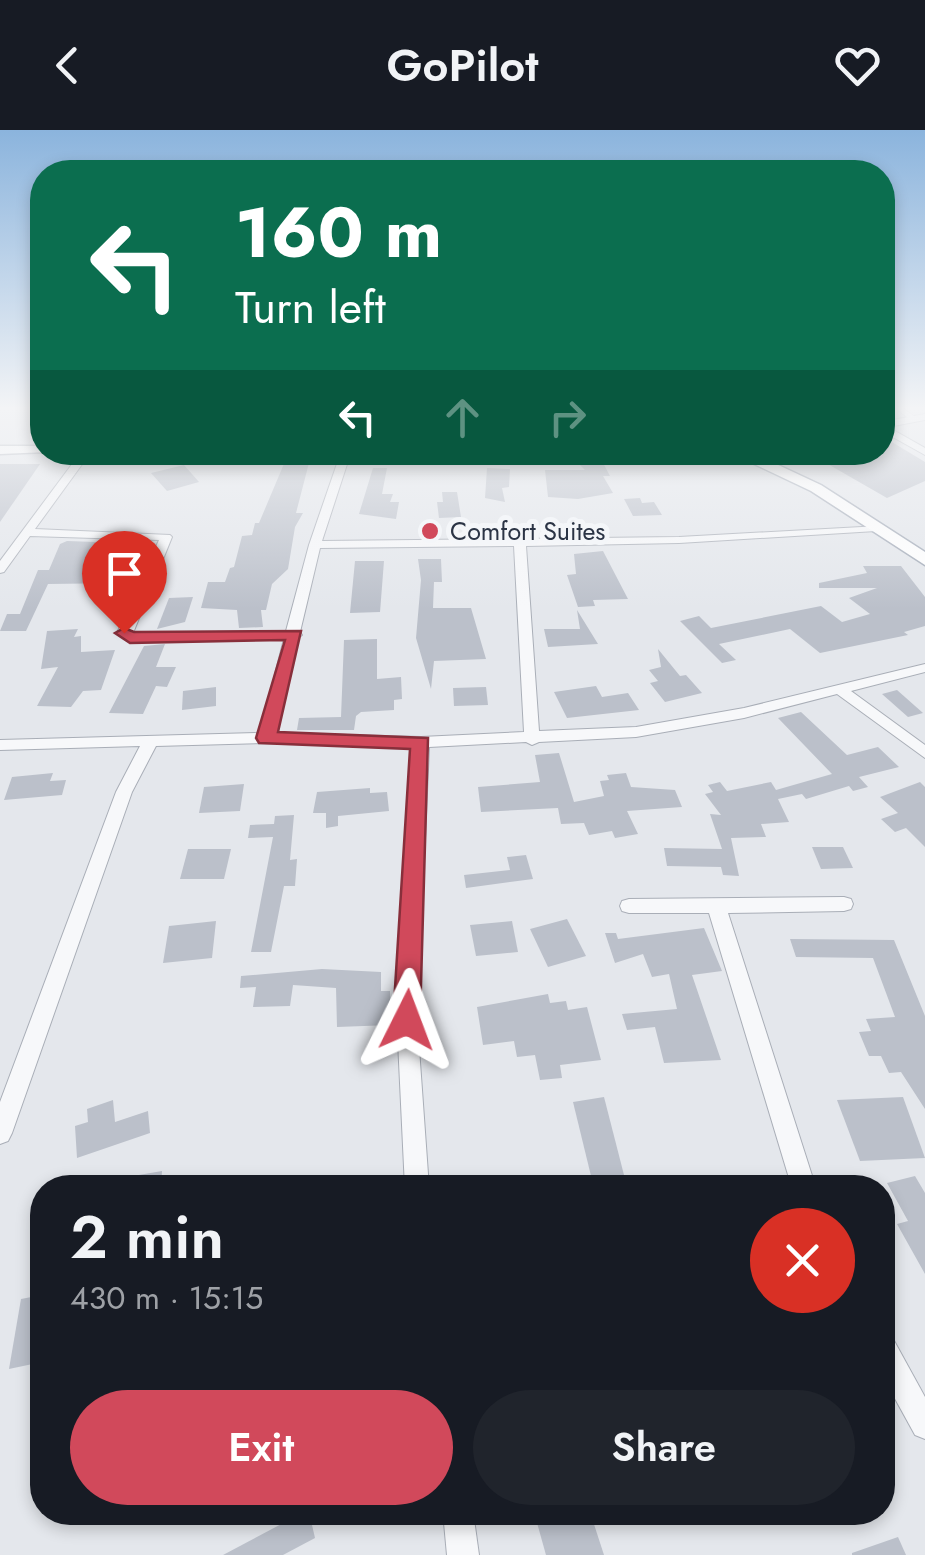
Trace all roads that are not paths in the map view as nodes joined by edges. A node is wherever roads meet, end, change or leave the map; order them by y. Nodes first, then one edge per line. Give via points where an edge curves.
1 (68, 476) edge
2 (338, 476) edge
3 (793, 476) edge
4 (817, 476) edge
5 (876, 528) junction
6 (26, 532) junction
7 (520, 542) junction
8 (315, 545) junction
9 (925, 551) edge
10 (925, 560) edge
11 (0, 569) edge
12 (295, 635) junction
13 (925, 668) edge
14 (840, 690) junction
15 (266, 738) junction
16 (532, 740) junction
17 (150, 742) junction
18 (421, 742) junction
19 (0, 745) edge
20 (925, 753) edge
21 (844, 904) dead end
22 (716, 905) junction
23 (628, 906) dead end
24 (0, 1132) edge
25 (416, 1175) edge
26 (800, 1175) edge
27 (895, 1371) edge
28 (925, 1425) edge
29 (460, 1525) edge
30 (463, 1555) edge

1 - 6 street
2 - 8 street
3 - 5 main road
4 - 9 main road
5 - 7 street
5 - 10 main road
6 - 11 street
6 - 12 street via 166,537 124,633 130,637
7 - 8 street
7 - 16 street
8 - 12 street
12 - 15 street
13 - 14 street
14 - 16 street via 636,732
14 - 20 street
15 - 17 street
15 - 18 street
16 - 18 street
17 - 19 street
17 - 24 street via 124,792
18 - 25 street via 407,1020
21 - 22 street
22 - 23 street
22 - 26 street
27 - 28 street
29 - 30 street

